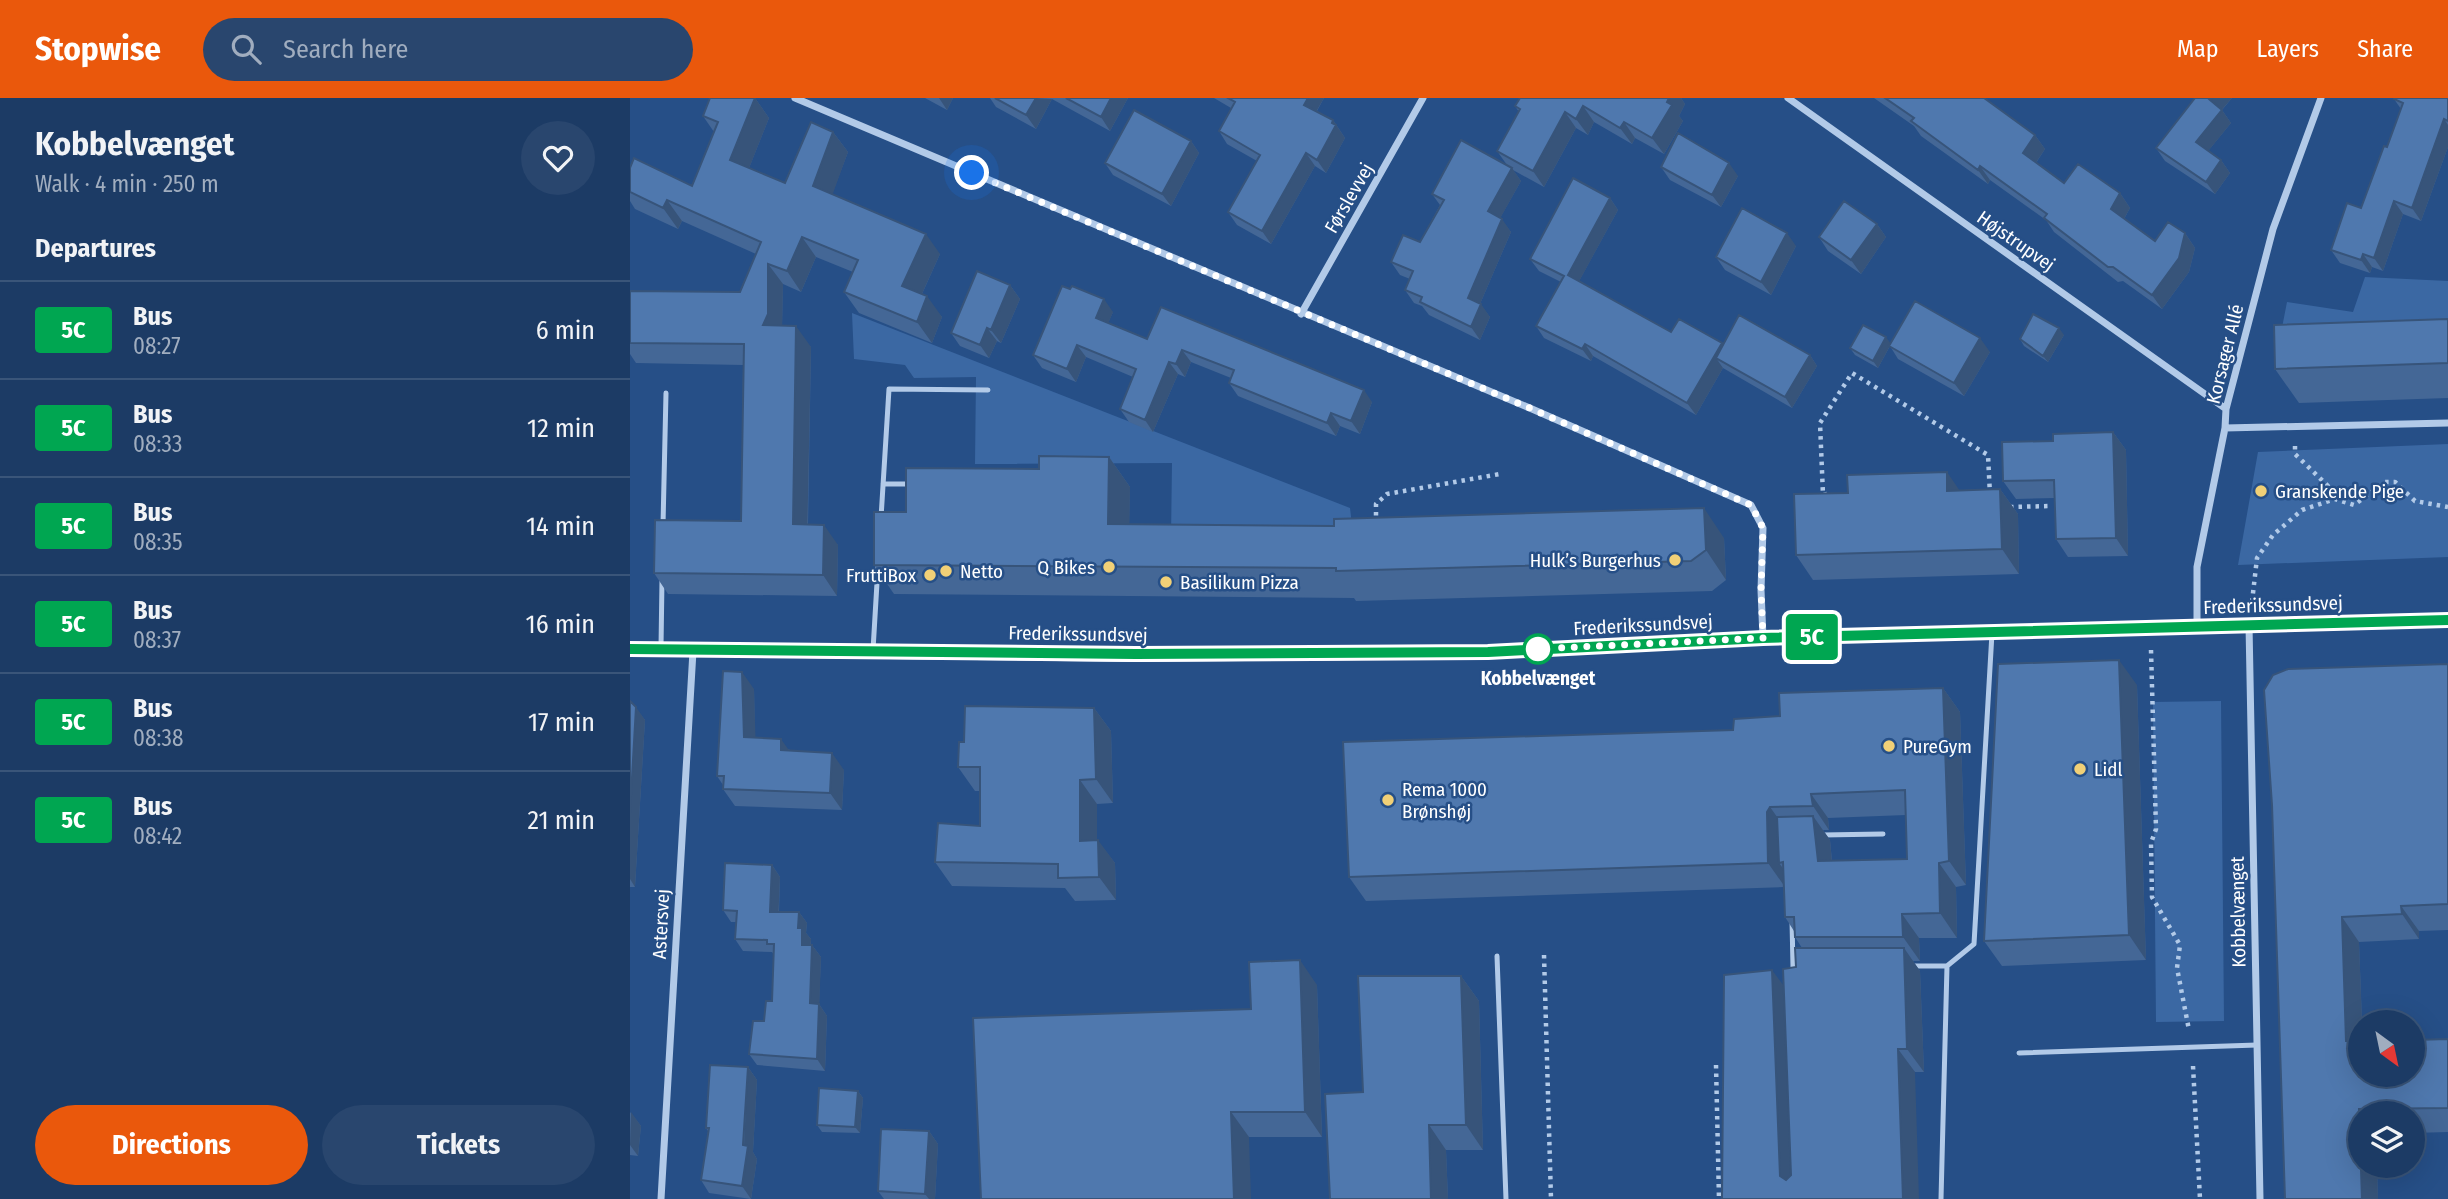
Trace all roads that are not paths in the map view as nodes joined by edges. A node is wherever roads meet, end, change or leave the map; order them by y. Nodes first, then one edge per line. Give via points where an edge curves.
1 (795, 98) edge
2 (1423, 98) edge
3 (1788, 98) edge
4 (2321, 98) edge
5 (1301, 314) junction
6 (988, 390) dead end
7 (666, 393) dead end
8 (2226, 409) junction
9 (2448, 423) edge
10 (2225, 428) junction
11 (883, 484) junction
12 (925, 484) edge
13 (881, 525) edge
14 (663, 528) edge
15 (879, 553) edge
16 (663, 569) edge
17 (2448, 620) edge
18 (2249, 624) junction
19 (2197, 626) junction
20 (1992, 633) junction
21 (1763, 638) junction
22 (630, 649) edge
23 (661, 650) junction
24 (873, 650) junction
25 (693, 651) junction
26 (1883, 834) dead end
27 (1816, 835) edge
28 (1791, 914) edge
29 (1497, 957) dead end
30 (1905, 966) edge
31 (1947, 966) junction
32 (1793, 967) junction
33 (1807, 967) edge
34 (1793, 980) edge
35 (2257, 1045) junction
36 (2019, 1053) dead end
37 (661, 1199) edge
38 (1506, 1199) edge
39 (1941, 1199) edge
40 (2260, 1199) edge

1 - 5 street
2 - 5 street, Førslevvej
3 - 8 street, Højstrupvej
4 - 8 street, Korsager Allé via 2273,229
5 - 21 street via 1751,505 1763,528
6 - 11 lane via 889,389
7 - 14 lane
8 - 10 street, Korsager Allé
9 - 10 street
10 - 19 street, Korsager Allé via 2197,568
11 - 12 lane
11 - 13 lane
15 - 24 lane
16 - 23 lane
17 - 18 main road, Frederikssundsvej
18 - 19 main road, Frederikssundsvej
18 - 35 street, Kobbelvænget
19 - 20 main road, Frederikssundsvej
20 - 21 main road, Frederikssundsvej
20 - 31 lane via 1974,944
21 - 24 main road, Frederikssundsvej via 1488,652
22 - 23 main road, Frederikssundsvej
23 - 25 main road, Frederikssundsvej
24 - 25 main road, Frederikssundsvej
25 - 37 street, Astersvej
26 - 27 lane
28 - 32 lane
29 - 38 lane
30 - 31 lane
31 - 39 lane
32 - 33 lane
32 - 34 lane
35 - 36 lane
35 - 40 street, Kobbelvænget

